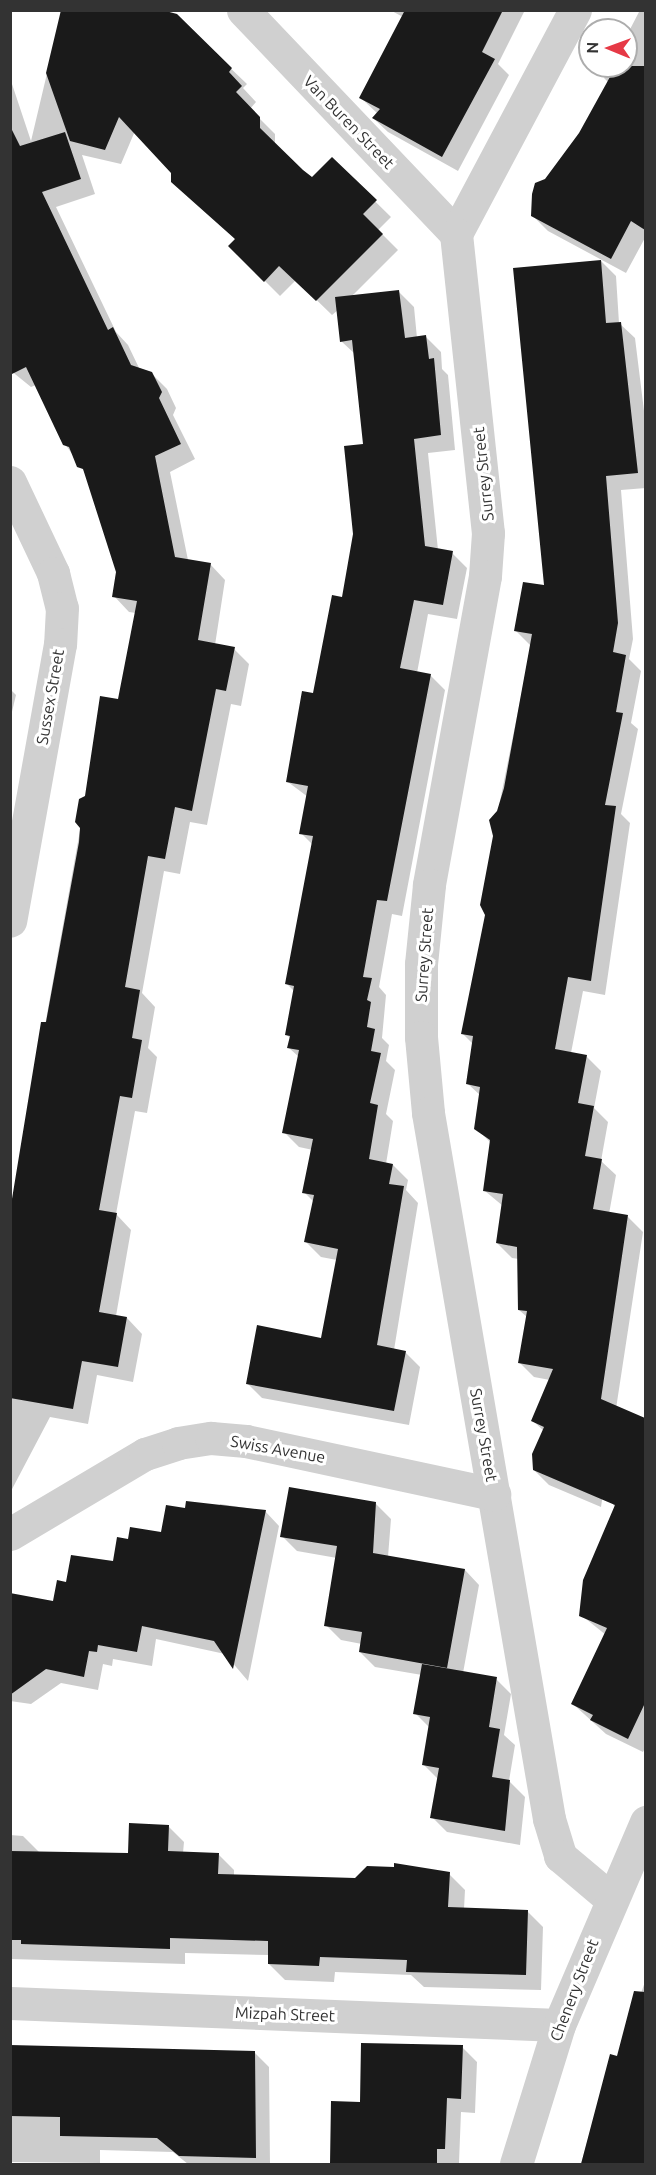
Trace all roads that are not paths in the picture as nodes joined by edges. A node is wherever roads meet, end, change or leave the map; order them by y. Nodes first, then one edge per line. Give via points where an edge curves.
1 (243, 10) edge
2 (575, 10) edge
3 (456, 234) junction
4 (10, 482) edge
5 (10, 921) edge
6 (494, 1494) junction
7 (10, 1534) edge
8 (645, 1822) edge
9 (611, 1899) junction
10 (10, 2003) edge
11 (559, 2025) junction
12 (516, 2164) edge

1 - 3 street, Van Buren Street
2 - 3 street
3 - 6 street, Surrey Street via 488,533 486,576 429,885 421,963 420,1036 428,1113
4 - 5 street, Sussex Street via 53,573 62,608 60,644
6 - 7 street, Swiss Avenue via 246,1441 211,1438 145,1454
6 - 9 street, Surrey Street via 549,1819 560,1856
8 - 9 street, Chenery Street
9 - 11 street, Chenery Street
10 - 11 street, Mizpah Street
11 - 12 street, Chenery Street

